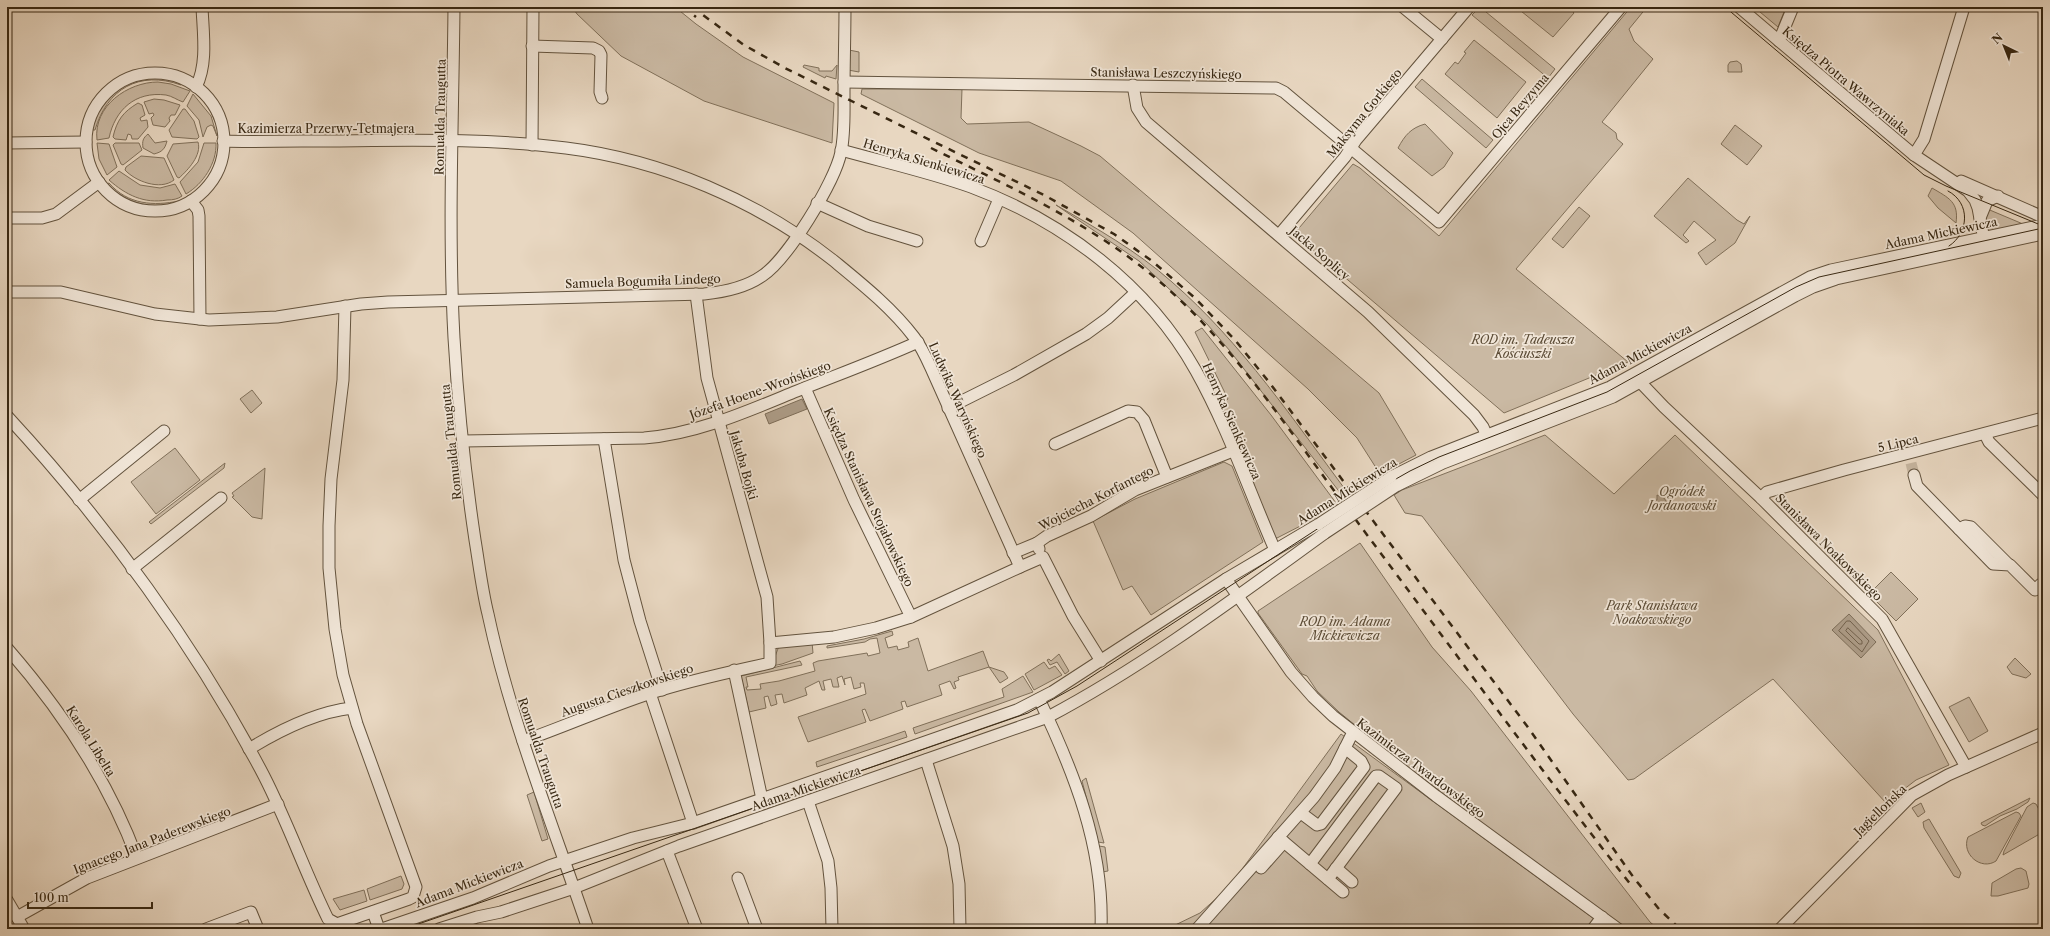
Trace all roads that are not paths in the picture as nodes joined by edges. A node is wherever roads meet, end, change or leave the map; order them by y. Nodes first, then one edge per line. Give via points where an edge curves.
1 (202, 7) edge
2 (454, 7) edge
3 (532, 7) edge
4 (845, 7) edge
5 (1403, 7) edge
6 (1469, 7) edge
7 (1621, 7) edge
8 (1739, 7) edge
9 (1793, 7) edge
10 (1964, 7) edge
11 (1442, 39) junction
12 (1780, 41) junction
13 (532, 46) junction
14 (844, 82) junction
15 (1134, 85) junction
16 (196, 87) junction
17 (602, 98) dead end
18 (224, 141) junction
19 (452, 141) junction
20 (86, 142) junction
21 (7, 143) edge
22 (532, 145) junction
23 (1351, 149) junction
24 (841, 150) junction
25 (1914, 155) junction
26 (1938, 171) junction
27 (99, 182) junction
28 (1998, 196) junction
29 (999, 199) junction
30 (191, 201) junction
31 (817, 203) junction
32 (2043, 217) edge
33 (7, 218) edge
34 (1980, 221) junction
35 (1440, 222) joint
36 (2043, 225) edge
37 (799, 234) junction
38 (2043, 234) edge
39 (1279, 235) junction
40 (917, 241) dead end
41 (981, 241) dead end
42 (1985, 242) junction
43 (7, 292) edge
44 (1135, 293) junction
45 (696, 294) junction
46 (453, 300) junction
47 (345, 306) junction
48 (200, 319) junction
49 (918, 342) junction
50 (1639, 377) junction
51 (806, 388) junction
52 (948, 408) junction
53 (7, 416) edge
54 (2043, 418) edge
55 (718, 421) junction
56 (164, 432) dead end
57 (1985, 434) junction
58 (604, 439) junction
59 (1489, 440) junction
60 (463, 441) junction
61 (1055, 444) dead end
62 (1233, 451) junction
63 (1914, 475) tunnel mouth
64 (1167, 477) junction
65 (2043, 495) edge
66 (221, 498) dead end
67 (1761, 498) junction
68 (79, 500) junction
69 (1322, 528) junction
70 (1037, 543) junction
71 (1274, 550) junction
72 (1014, 553) junction
73 (1043, 557) junction
74 (1020, 566) junction
75 (132, 569) junction
76 (1226, 580) junction
77 (2041, 584) dead end
78 (1238, 597) junction
79 (911, 617) junction
80 (770, 643) junction
81 (7, 648) edge
82 (1101, 661) junction
83 (734, 670) junction
84 (662, 690) junction
85 (650, 693) junction
86 (1039, 699) junction
87 (352, 708) junction
88 (1048, 717) junction
89 (1353, 732) junction
90 (2043, 733) edge
91 (523, 741) junction
92 (1345, 748) junction
93 (249, 749) junction
94 (926, 760) junction
95 (1966, 767) junction
96 (1405, 772) junction
97 (1394, 787) junction
98 (762, 800) junction
99 (808, 801) junction
100 (278, 804) junction
101 (1301, 813) junction
102 (693, 823) junction
103 (1281, 840) junction
104 (667, 851) junction
105 (137, 858) junction
106 (565, 861) junction
107 (1310, 864) junction
108 (1336, 868) junction
109 (738, 878) dead end
110 (1328, 880) junction
111 (1352, 882) dead end
112 (574, 888) junction
113 (1343, 892) dead end
114 (7, 900) edge
115 (1225, 909) dead end
116 (373, 912) junction
117 (17, 916) junction
118 (1602, 917) junction
119 (24, 929) edge
120 (206, 929) edge
121 (258, 929) edge
122 (379, 929) edge
123 (382, 929) edge
124 (439, 929) edge
125 (588, 929) edge
126 (698, 929) edge
127 (757, 929) edge
128 (832, 929) edge
129 (960, 929) edge
130 (1101, 929) edge
131 (1197, 929) edge
132 (1593, 929) edge
133 (1618, 929) edge
134 (1780, 929) edge

1 - 16 street via 203,65
2 - 19 street, Romualda Traugutta
3 - 13 street
4 - 14 street, Samuela Bogumiła Lindego
5 - 11 street
6 - 11 street, Maksyma Gorkiego
7 - 35 street, Ojca Beyzyma
8 - 12 street, Księdza Piotra Wawrzyniaka
9 - 12 street
10 - 25 street via 1924,139
11 - 23 street, Maksyma Gorkiego
12 - 25 street, Księdza Piotra Wawrzyniaka
13 - 17 street via 593,48 598,51 601,55
13 - 22 street
14 - 15 street, Stanisława Leszczyńskiego
14 - 24 street, Samuela Bogumiła Lindego
15 - 23 street, Stanisława Leszczyńskiego via 1276,88
15 - 39 street, Jacka Soplicy via 1137,108 1146,122
16 - 18 street via 216,111
16 - 20 street via 164,74 143,74 130,78 112,88 98,103 91,115
18 - 19 street, Kazimierza Przerwy-Tetmajera
18 - 30 street via 215,175
19 - 22 street, Ludwika Waryńskiego
19 - 46 street, Romualda Traugutta
20 - 21 street
20 - 27 street via 89,163
22 - 37 street, Ludwika Waryńskiego via 584,150 681,176 718,191
23 - 35 street, Stanisława Leszczyńskiego
23 - 39 street, Maksyma Gorkiego
24 - 29 street, Henryka Sienkiewicza via 955,182
24 - 31 street, Samuela Bogumiła Lindego via 835,169
25 - 26 street, Księdza Piotra Wawrzyniaka
26 - 28 street, Księdza Piotra Wawrzyniaka
26 - 34 street, Księdza Piotra Wawrzyniaka via 1971,194
27 - 30 street via 117,200 141,210 167,210
27 - 33 street via 56,214 42,218
28 - 32 street, Księdza Piotra Wawrzyniaka
28 - 34 street via 1987,201
29 - 41 street
29 - 44 street, Henryka Sienkiewicza via 1033,215 1083,246
30 - 48 street via 199,216
31 - 37 street, Samuela Bogumiła Lindego
31 - 40 street via 868,226
34 - 42 street, Księdza Piotra Wawrzyniaka
36 - 42 street, Adama Mickiewicza
37 - 45 street, Samuela Bogumiła Lindego via 773,267 756,280 728,290
37 - 49 street, Ludwika Waryńskiego via 873,295
38 - 42 street, Adama Mickiewicza
39 - 59 street, Jacka Soplicy via 1415,356 1474,415
42 - 50 street, Adama Mickiewicza via 1838,268 1810,277
43 - 48 street, Samuela Bogumiła Lindego via 61,292 155,314
44 - 52 street via 1086,334 1014,375
44 - 62 street, Henryka Sienkiewicza via 1160,319 1188,357
45 - 46 street, Samuela Bogumiła Lindego
45 - 55 street, Jakuba Bojki via 704,360
46 - 47 street, Samuela Bogumiła Lindego
46 - 60 street, Romualda Traugutta
47 - 48 street, Samuela Bogumiła Lindego via 277,317
47 - 87 street via 342,391 331,479 329,568 337,642
49 - 51 street, Józefa Hoene-Wrońskiego
49 - 52 street, Ludwika Waryńskiego
50 - 59 street, Adama Mickiewicza via 1597,392
50 - 67 street, Stanisława Noakowskiego via 1664,407
51 - 55 street, Józefa Hoene-Wrońskiego
51 - 79 street, Księdza Stanisława Stojałowskiego via 854,500
52 - 72 street, Ludwika Waryńskiego
53 - 68 street
54 - 57 street, 5 Lipca
55 - 58 street, Józefa Hoene-Wrońskiego via 662,436
55 - 80 street, Jakuba Bojki via 766,592
56 - 68 street
57 - 65 street via 1991,444
57 - 67 street, 5 Lipca via 1910,458 1774,490
58 - 60 street, Józefa Hoene-Wrońskiego
58 - 84 street via 624,560
59 - 69 street, Adama Mickiewicza, bridge via 1434,467 1394,481
60 - 91 street, Romualda Traugutta via 470,507 487,612 502,674
61 - 64 street, Wojciecha Korfantego via 1128,411 1137,412 1143,416
62 - 64 street, Wojciecha Korfantego
62 - 71 street, Henryka Sienkiewicza
63 - 77 street via 1918,486 1993,564 2008,564 2034,590
64 - 70 street, Wojciecha Korfantego via 1135,490
66 - 75 street
67 - 95 street, Stanisława Noakowskiego via 1886,624
68 - 75 street
69 - 71 street, Adama Mickiewicza
69 - 78 street, Adama Mickiewicza
70 - 72 street
70 - 73 street
71 - 76 street, Adama Mickiewicza
72 - 74 street, Ludwika Waryńskiego
73 - 74 street
73 - 82 street via 1073,616
74 - 79 street
75 - 93 street via 184,642
76 - 78 street
76 - 82 street, Adama Mickiewicza
78 - 88 street, Adama Mickiewicza via 1107,683
78 - 89 street, Kazimierza Twardowskiego via 1297,679 1325,709
79 - 80 street via 856,634
80 - 83 street, Augusta Cieszkowskiego via 770,663
81 - 105 street, Karola Libelta via 48,698 84,751 115,808
82 - 86 street, Adama Mickiewicza
83 - 84 street, Augusta Cieszkowskiego
83 - 98 street
84 - 85 street, Augusta Cieszkowskiego
85 - 91 street, Augusta Cieszkowskiego
85 - 102 street
86 - 88 street
86 - 98 street, Adama Mickiewicza via 984,722
87 - 93 street via 341,709 294,725
87 - 116 street, Adama Mickiewicza via 415,882 416,891 409,899
88 - 94 street, Adama Mickiewicza
88 - 130 street via 1075,780 1087,816 1094,845 1100,892
89 - 92 street
89 - 96 street, Kazimierza Twardowskiego
90 - 95 street, Jagiellońska
91 - 106 street, Romualda Traugutta
92 - 101 street via 1329,777
92 - 101 street via 1362,761 1364,767 1321,824 1317,825
93 - 100 street
94 - 99 street, Adama Mickiewicza
94 - 129 street via 953,846 959,884
95 - 134 street, Jagiellońska via 1930,784 1907,799
96 - 97 street
96 - 118 street, Kazimierza Twardowskiego
97 - 107 street via 1376,776
97 - 108 street
98 - 102 street, Adama Mickiewicza
99 - 104 street, Adama Mickiewicza
99 - 128 street via 828,861
100 - 105 street, Ignacego Jana Paderewskiego
100 - 116 street, Adama Mickiewicza via 332,923 337,924
101 - 103 street
102 - 106 street, Adama Mickiewicza via 642,835
103 - 107 street
103 - 115 street
103 - 131 street
104 - 112 street, Adama Mickiewicza
104 - 126 street
105 - 117 street, Ignacego Jana Paderewskiego via 74,885
106 - 112 street
106 - 123 street, Adama Mickiewicza via 474,898
107 - 110 street
108 - 110 street
108 - 111 street
109 - 127 street
110 - 113 street
112 - 124 street, Adama Mickiewicza
112 - 125 street
114 - 117 street
116 - 122 street
117 - 119 street
118 - 132 street
118 - 133 street, Kazimierza Twardowskiego
120 - 121 street via 251,912

